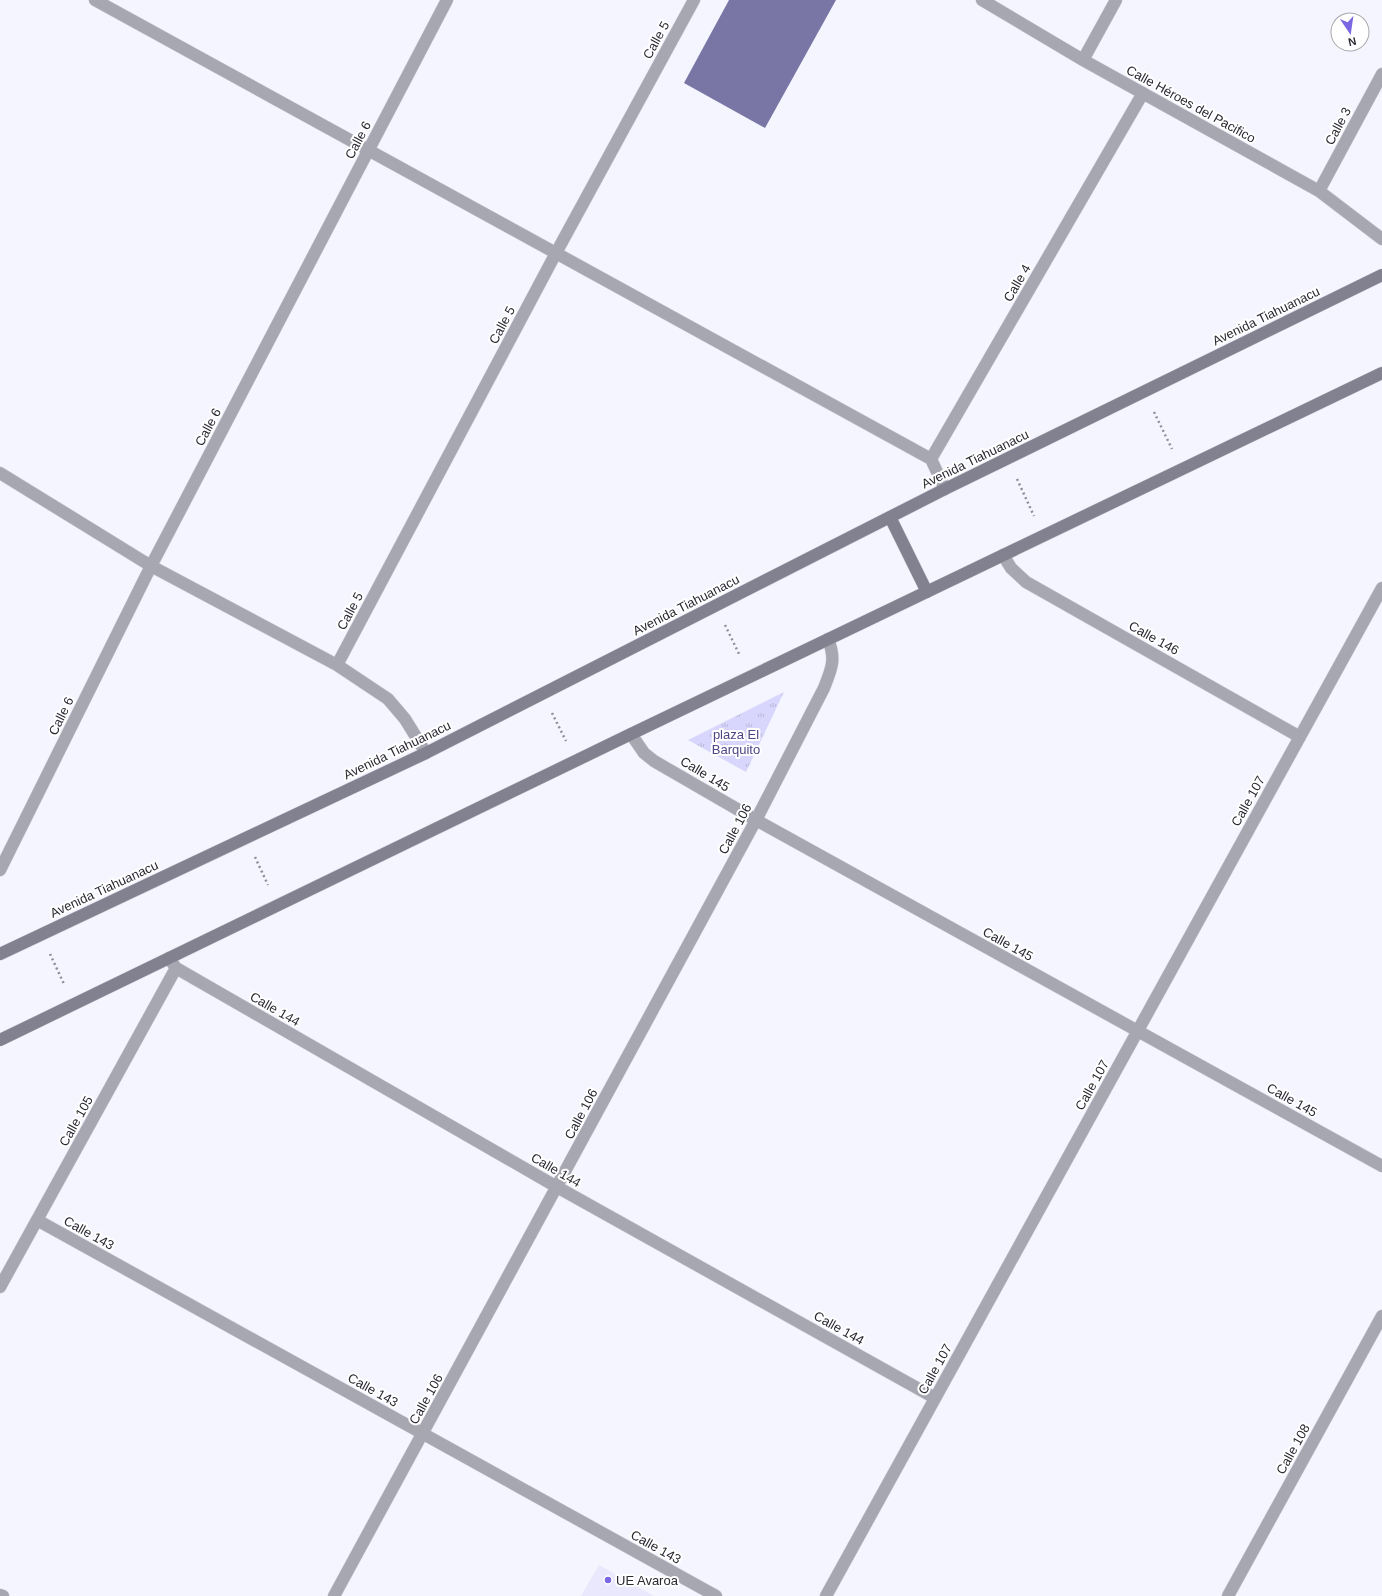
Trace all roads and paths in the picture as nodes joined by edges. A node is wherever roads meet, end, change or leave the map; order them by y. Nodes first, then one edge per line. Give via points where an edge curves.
1 (95, 0) edge
2 (447, 0) edge
3 (694, 0) edge
4 (982, 0) edge
5 (1116, 0) edge
6 (1084, 60) junction
7 (1382, 74) edge
8 (1143, 93) junction
9 (369, 150) junction
10 (1318, 191) junction
11 (1382, 239) edge
12 (556, 253) junction
13 (1382, 275) edge
14 (1382, 373) edge
15 (1144, 391) junction
16 (931, 459) junction
17 (1007, 459) junction
18 (1182, 469) junction
19 (0, 473) edge
20 (945, 489) junction
21 (890, 517) junction
22 (1044, 535) junction
23 (1003, 555) junction
24 (151, 566) junction
25 (1382, 588) edge
26 (927, 592) junction
27 (716, 606) junction
28 (828, 639) junction
29 (337, 665) junction
30 (750, 677) junction
31 (543, 693) junction
32 (631, 734) junction
33 (1300, 736) junction
34 (426, 753) junction
35 (576, 761) junction
36 (756, 820) junction
37 (246, 838) junction
38 (0, 870) edge
39 (277, 906) junction
40 (41, 934) junction
41 (0, 954) edge
42 (169, 958) junction
43 (176, 968) junction
44 (73, 1004) junction
45 (1137, 1031) junction
46 (0, 1040) edge
47 (1382, 1166) edge
48 (558, 1187) junction
49 (37, 1220) junction
50 (0, 1287) edge
51 (1382, 1316) edge
52 (935, 1398) junction
53 (423, 1434) junction
54 (334, 1596) edge
55 (716, 1596) edge
56 (826, 1596) edge
57 (1228, 1596) edge

1 - 9 street
2 - 9 street, Calle 6
3 - 12 street, Calle 5
4 - 6 street, Calle Héroes del Pacifico
5 - 6 street
6 - 8 street, Calle Héroes del Pacifico
7 - 10 street, Calle 3
8 - 10 street, Calle Héroes del Pacifico
8 - 16 street, Calle 4
9 - 12 street
9 - 24 street, Calle 6
10 - 11 street, Calle Héroes del Pacifico
12 - 16 street
12 - 29 street, Calle 5
13 - 15 main road, Avenida Tiahuanacu
14 - 18 main road
15 - 17 main road, Avenida Tiahuanacu
15 - 18 path
16 - 20 street
17 - 20 main road, Avenida Tiahuanacu
17 - 22 path
18 - 22 main road
19 - 24 street
20 - 21 main road, Avenida Tiahuanacu
21 - 26 main road
21 - 27 main road, Avenida Tiahuanacu
22 - 23 main road
23 - 26 main road
23 - 33 street, Calle 146 via 1011,568 1026,582
24 - 29 street
24 - 38 street, Calle 6
25 - 33 street, Calle 107
26 - 28 main road
27 - 30 path
27 - 31 main road, Avenida Tiahuanacu
28 - 30 main road
28 - 36 street, Calle 106 via 833,659 824,688
29 - 34 street via 388,699
30 - 32 main road
31 - 34 main road, Avenida Tiahuanacu
31 - 35 path
32 - 35 main road
32 - 36 street, Calle 145 via 644,753 654,761
33 - 45 street, Calle 107
34 - 37 main road, Avenida Tiahuanacu
35 - 39 main road
36 - 45 street, Calle 145
36 - 48 street, Calle 106
37 - 39 path
37 - 40 main road, Avenida Tiahuanacu
39 - 42 main road
40 - 41 main road, Avenida Tiahuanacu
40 - 44 path
42 - 43 street, Calle 144
42 - 44 main road
43 - 48 street, Calle 144
43 - 49 street, Calle 105
44 - 46 main road
45 - 47 street, Calle 145
45 - 52 street, Calle 107
48 - 52 street, Calle 144
48 - 53 street, Calle 106
49 - 50 street, Calle 105
49 - 53 street, Calle 143
51 - 57 street, Calle 108
52 - 56 street, Calle 107
53 - 54 street, Calle 106
53 - 55 street, Calle 143

